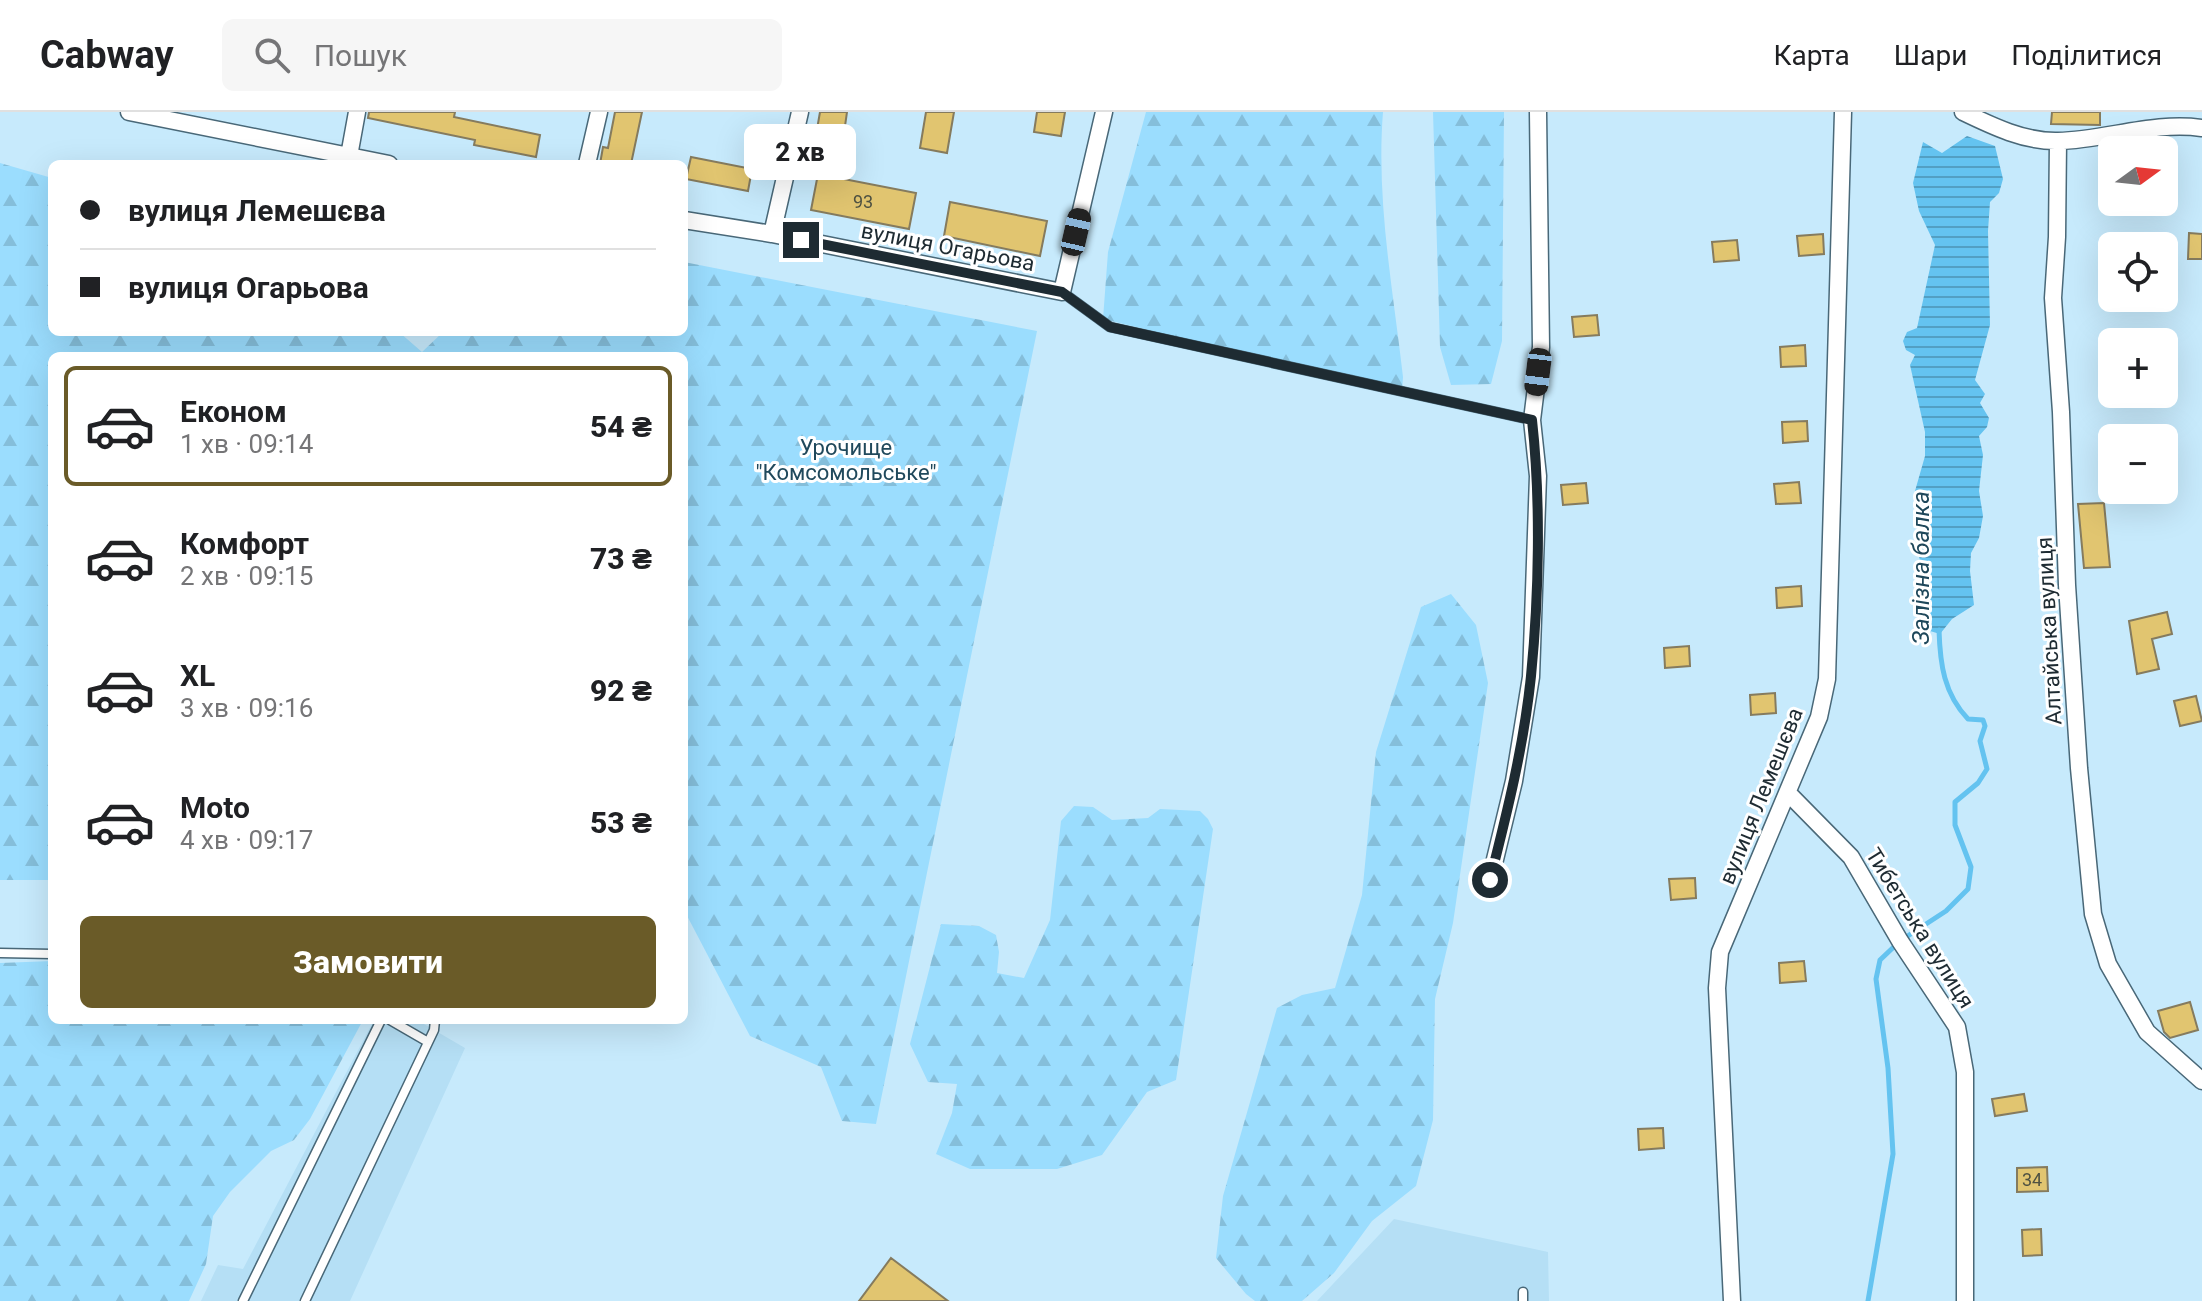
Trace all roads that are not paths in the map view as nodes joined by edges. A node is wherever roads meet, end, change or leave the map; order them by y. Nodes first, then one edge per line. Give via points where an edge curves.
1 (129, 112) edge
2 (357, 112) edge
3 (599, 112) edge
4 (800, 112) edge
5 (1104, 112) edge
6 (1538, 112) edge
7 (1843, 112) edge
8 (1963, 112) edge
9 (166, 116) edge
10 (2202, 128) edge
11 (2058, 141) junction
12 (349, 156) junction
13 (369, 160) edge
14 (588, 160) edge
15 (688, 221) edge
16 (772, 234) junction
17 (1062, 292) junction
18 (1532, 420) junction
19 (1788, 793) junction
20 (1490, 880) dead end
21 (0, 953) edge
22 (48, 954) edge
23 (379, 1024) edge
24 (397, 1024) edge
25 (435, 1024) edge
26 (428, 1042) junction
27 (2202, 1081) edge
28 (243, 1301) edge
29 (305, 1301) edge
30 (1732, 1301) edge
31 (1965, 1301) edge

1 - 9 street
2 - 12 street
3 - 14 street
4 - 16 street
5 - 17 street
6 - 18 street via 1541,347
7 - 19 street, вулиця Лемешєва via 1827,679 1819,717
8 - 11 street via 2029,138
9 - 12 street
10 - 11 street
11 - 27 street, Алтайська вулиця via 2053,309 2077,738 2093,914 2108,964 2147,1032
12 - 13 street
15 - 16 street, вулиця Огарьова
16 - 17 street, вулиця Огарьова
17 - 18 lane via 1110,327
18 - 20 street via 1538,476 1531,677
19 - 30 street, вулиця Лемешєва via 1720,952 1717,988
19 - 31 street, Тибетська вулиця via 1851,857 1957,1027 1965,1072
21 - 22 lane
23 - 28 lane
24 - 26 lane
25 - 26 lane
26 - 29 lane

